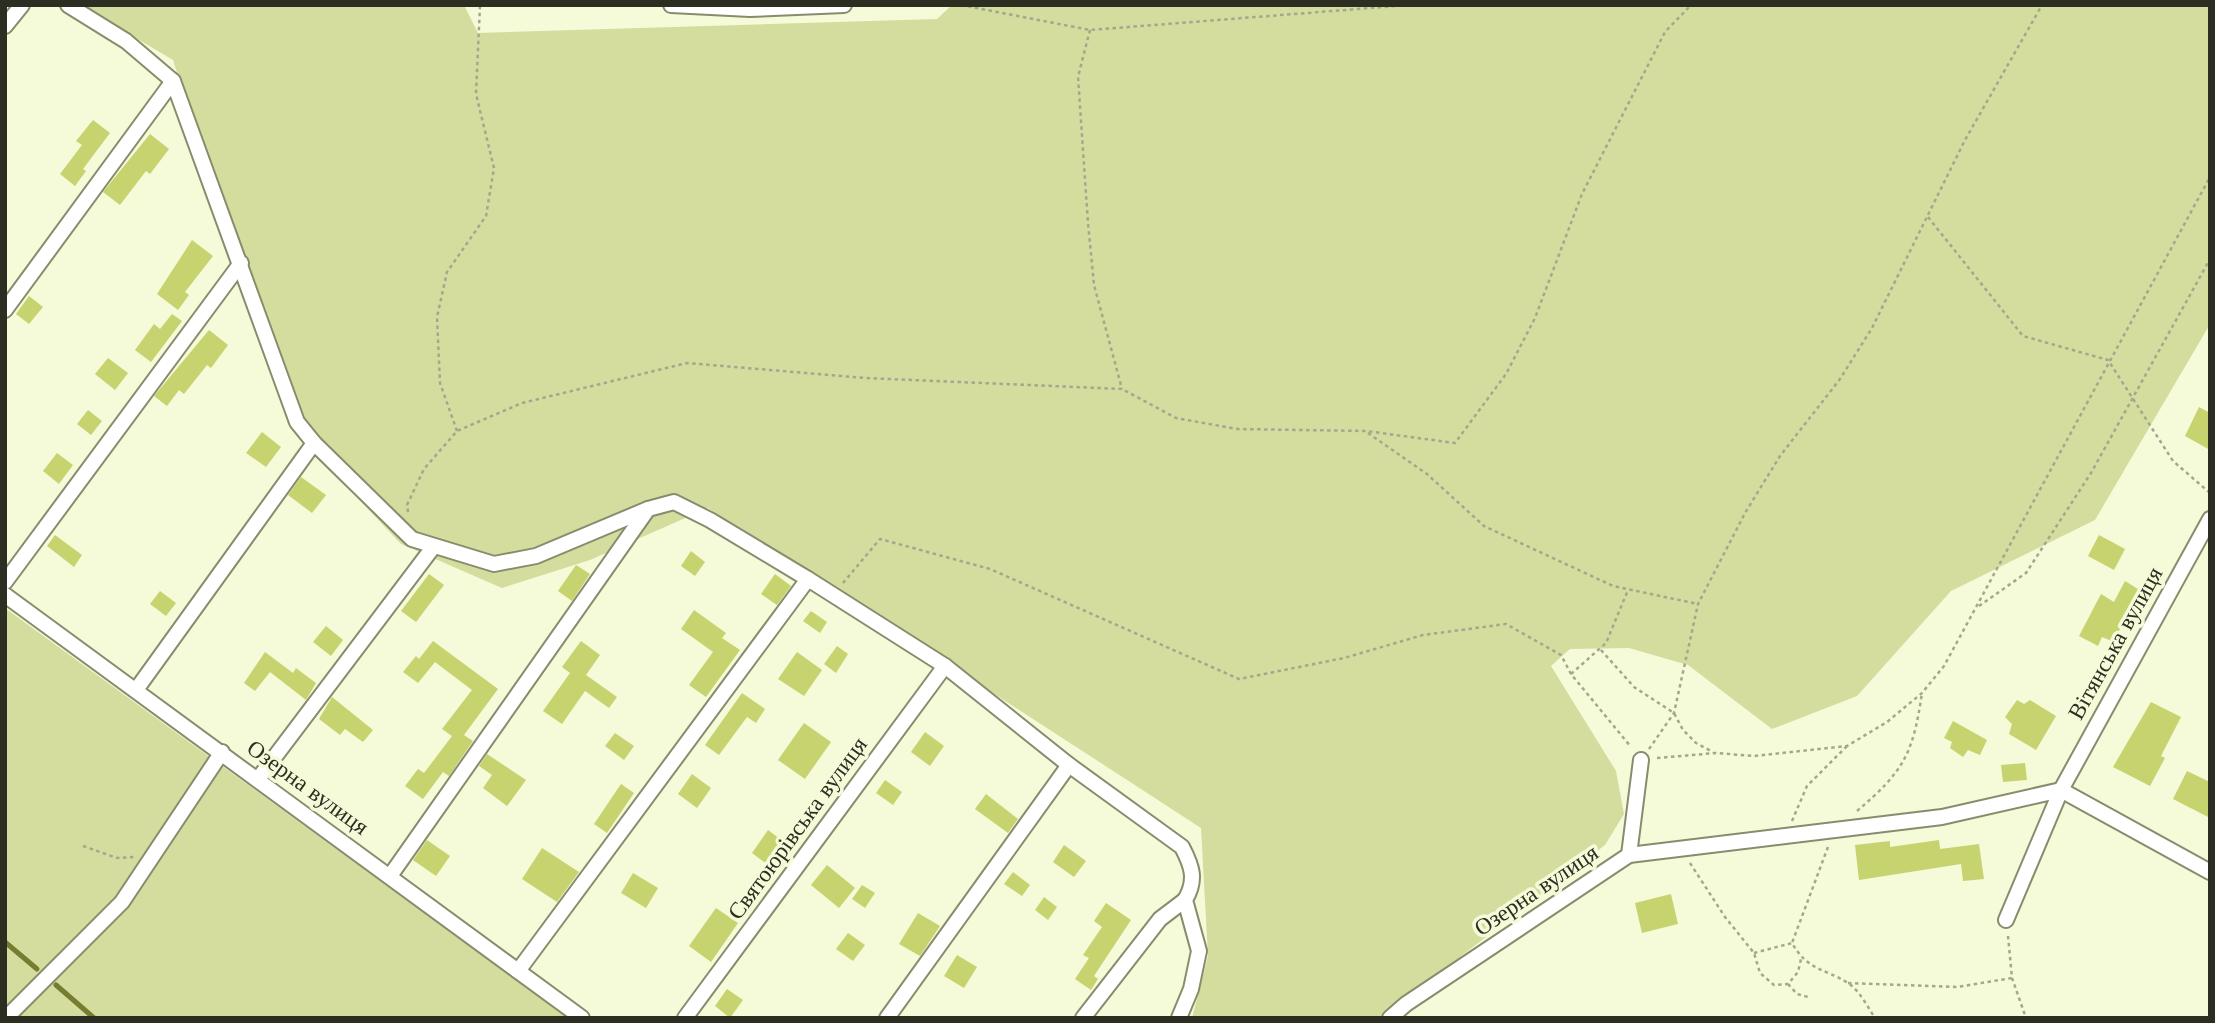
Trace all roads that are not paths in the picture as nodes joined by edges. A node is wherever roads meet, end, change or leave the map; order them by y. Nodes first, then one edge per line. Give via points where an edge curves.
1 (22, 5) edge
2 (68, 5) edge
3 (671, 5) edge
4 (844, 5) edge
5 (5, 26) edge
6 (173, 81) junction
7 (241, 263) junction
8 (5, 310) edge
9 (314, 443) junction
10 (648, 509) junction
11 (2208, 526) edge
12 (434, 547) junction
13 (808, 579) junction
14 (5, 582) edge
15 (5, 595) edge
16 (945, 666) junction
17 (136, 690) junction
18 (222, 752) junction
19 (1641, 760) road end
20 (1069, 765) junction
21 (258, 779) junction
22 (2061, 790) junction
23 (1629, 855) junction
24 (2210, 872) edge
25 (390, 876) junction
26 (1185, 900) junction
27 (2006, 920) road end
28 (519, 971) junction
29 (6, 1018) edge
30 (582, 1018) edge
31 (685, 1018) edge
32 (887, 1018) edge
33 (1083, 1018) edge
34 (1179, 1018) edge
35 (1390, 1018) edge

1 - 5 street
2 - 6 street via 126,41
3 - 4 street via 750,9
6 - 7 street
6 - 8 street
7 - 9 street via 298,422
7 - 14 street
9 - 12 street via 412,539
9 - 17 street
10 - 12 street via 526,558 494,564
10 - 13 street via 674,502
10 - 25 street
11 - 22 street, Вітянська вулиця
12 - 21 street
13 - 16 street
13 - 28 street
15 - 17 street, Озерна вулиця
16 - 20 street
16 - 31 street, Святоюрівська вулиця
17 - 18 street, Озерна вулиця
18 - 21 street, Озерна вулиця
18 - 29 street via 122,902
19 - 23 street, Озерна вулиця
20 - 26 street via 1182,847 1193,867 1192,889
20 - 32 street
21 - 25 street, Озерна вулиця
22 - 23 street via 1942,817
22 - 24 street
22 - 27 street, Вітянська вулиця
23 - 35 street, Озерна вулиця
25 - 28 street, Озерна вулиця
26 - 33 street via 1160,919
26 - 34 street via 1199,951
28 - 30 street, Озерна вулиця

